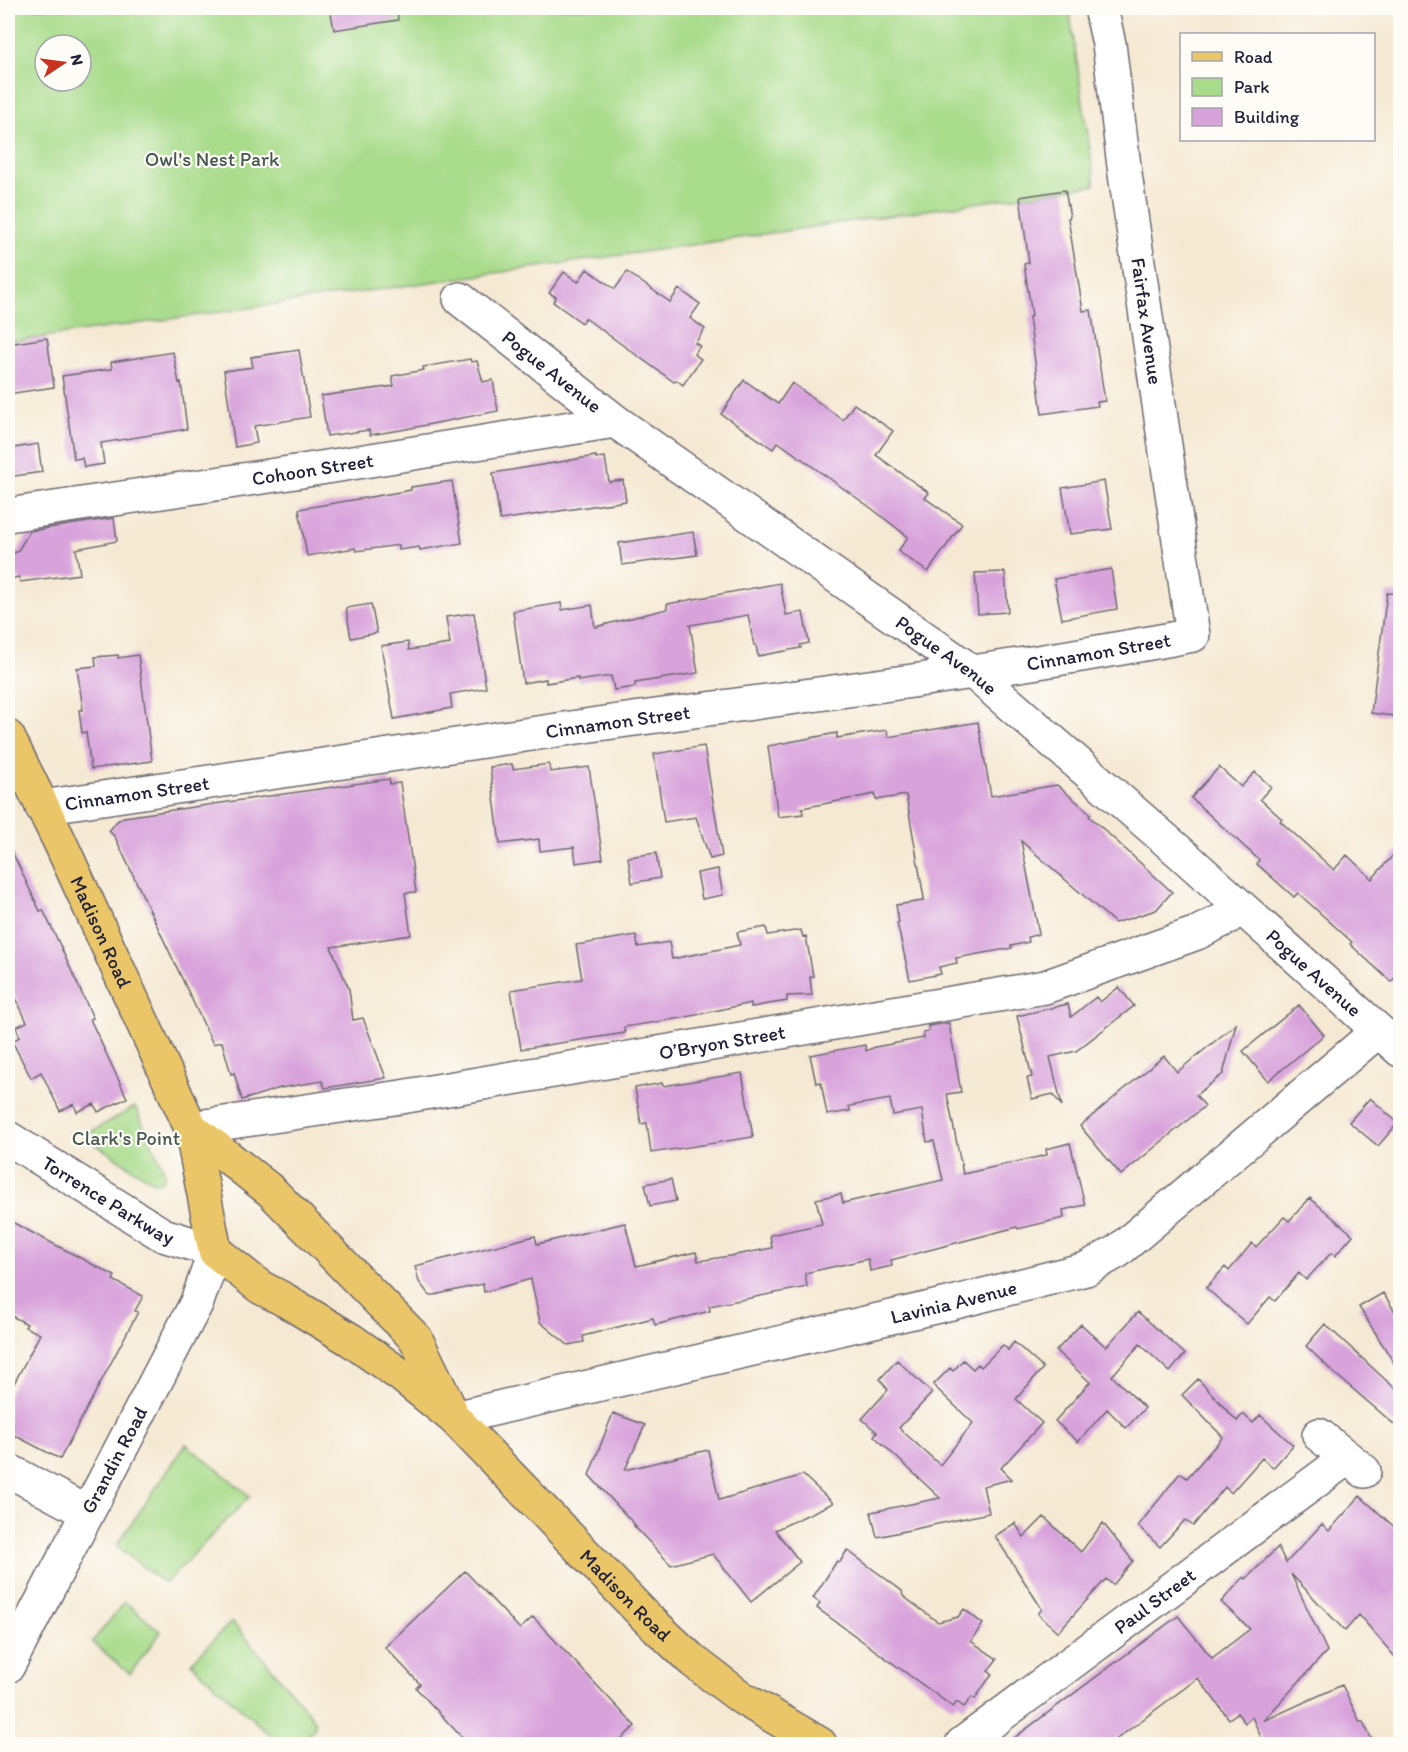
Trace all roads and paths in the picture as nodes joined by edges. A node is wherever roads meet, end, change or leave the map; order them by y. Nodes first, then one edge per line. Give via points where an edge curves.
1 (1101, 8) edge
2 (460, 299) dead end
3 (615, 421) junction
4 (8, 514) edge
5 (1193, 635) joint
6 (974, 673) junction
7 (8, 737) edge
8 (42, 807) junction
9 (1239, 907) junction
10 (1389, 1040) edge
11 (191, 1128) junction
12 (8, 1138) edge
13 (215, 1251) junction
14 (454, 1418) junction
15 (1319, 1435) dead end
16 (8, 1470) edge
17 (86, 1512) junction
18 (8, 1666) edge
19 (820, 1744) edge
20 (962, 1744) edge

1 - 5 street, Fairfax Avenue
2 - 3 street, Pogue Avenue
3 - 4 street, Cohoon Street
3 - 6 street, Pogue Avenue
5 - 6 street, Cinnamon Street
6 - 8 street, Cinnamon Street via 476,741
6 - 9 street, Pogue Avenue
7 - 8 main road, Madison Road
8 - 11 main road, Madison Road
9 - 10 street, Pogue Avenue
9 - 11 street, O’Bryon Street via 1227,918 1197,933 1046,987 401,1097
10 - 14 street, Lavinia Avenue via 1118,1251 1086,1269
11 - 13 main road, Madison Road
11 - 14 main road, Madison Road via 271,1191 416,1339
12 - 13 street, Torrence Parkway via 163,1235
13 - 14 main road, Madison Road via 260,1287 351,1340
13 - 17 street, Grandin Road via 197,1302
14 - 19 main road, Madison Road via 693,1661 742,1698
15 - 20 street, Paul Street via 1356,1465
16 - 17 street
17 - 18 street, Grandin Road

